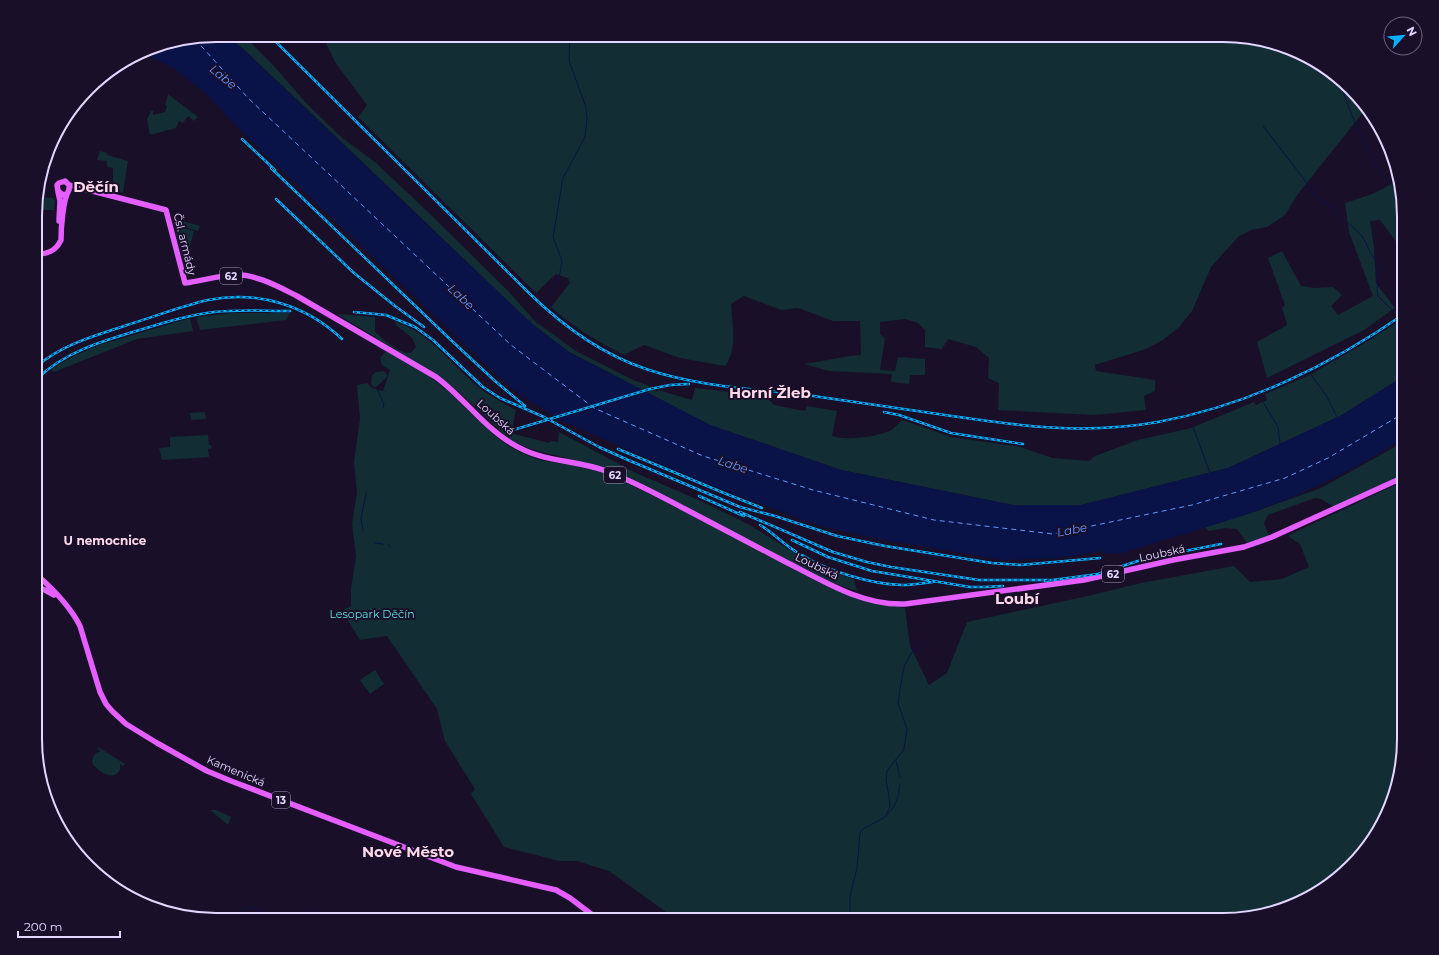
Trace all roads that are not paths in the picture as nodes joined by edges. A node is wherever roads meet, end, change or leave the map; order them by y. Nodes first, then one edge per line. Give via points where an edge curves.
1 (69, 185) junction
2 (58, 191) junction
3 (97, 192) junction
4 (67, 193) junction
5 (61, 233) junction
6 (42, 254) edge
7 (276, 285) joint
8 (1397, 480) edge
9 (42, 580) edge
10 (42, 589) edge
11 (62, 600) junction
12 (590, 913) edge

1 - 2 main road via 65,181 59,183
1 - 3 main road, 62
1 - 4 main road
2 - 4 main road via 62,194
2 - 5 main road
3 - 4 main road, 62 via 76,190
3 - 7 main road, Čsl. armády / 62 via 166,210 185,283 235,275
4 - 5 main road
5 - 6 main road via 57,248
7 - 8 main road, Loubská / 62 via 436,378 457,394 490,428 511,443 540,457 606,471 824,582 884,603 905,604 1084,580 1244,547 1272,537
9 - 11 main road, Kamenická / 13
10 - 11 main road, 13
11 - 12 main road, Kamenická / 13 via 80,626 102,698 115,715 134,730 215,774 466,870 556,890

